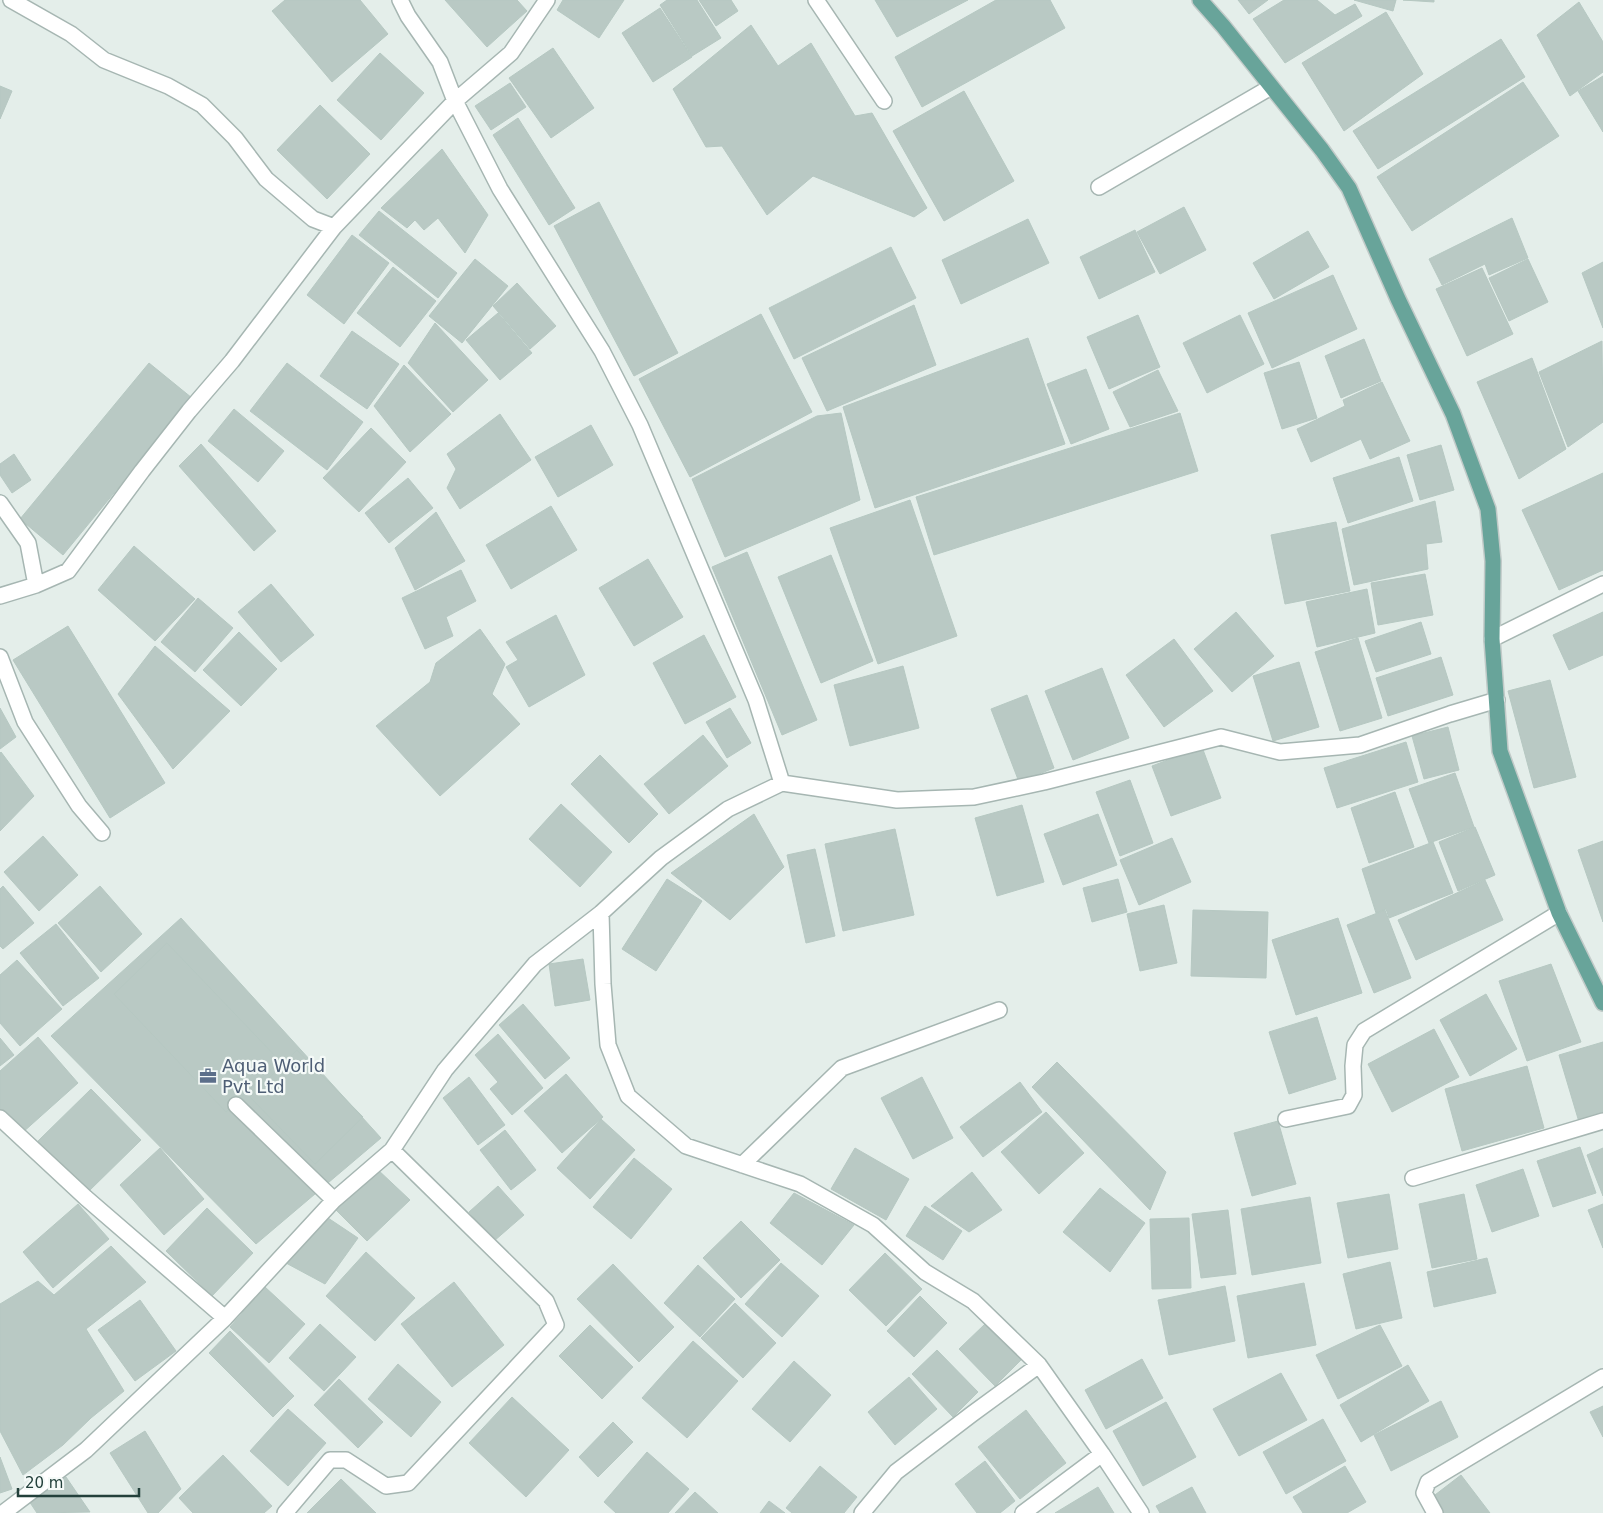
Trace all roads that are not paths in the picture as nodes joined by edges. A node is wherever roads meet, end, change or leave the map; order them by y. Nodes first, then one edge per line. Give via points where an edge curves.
1 (11, 0) edge
2 (400, 0) edge
3 (547, 0) edge
4 (816, 0) edge
5 (1200, 0) edge
6 (1271, 87) junction
7 (455, 101) junction
8 (884, 101) dead end
9 (1099, 187) dead end
10 (334, 227) junction
11 (0, 503) edge
12 (1603, 584) edge
13 (36, 585) junction
14 (0, 596) edge
15 (1492, 639) junction
16 (0, 656) edge
17 (1496, 700) junction
18 (782, 783) junction
19 (102, 833) dead end
20 (602, 913) junction
21 (1559, 913) junction
22 (1603, 1003) edge
23 (999, 1010) dead end
24 (236, 1104) dead end
25 (0, 1118) edge
26 (1286, 1119) dead end
27 (1603, 1121) edge
28 (392, 1150) junction
29 (742, 1165) junction
30 (1413, 1178) dead end
31 (334, 1200) junction
32 (225, 1318) junction
33 (1039, 1365) junction
34 (1603, 1377) edge
35 (1102, 1454) junction
36 (3, 1513) edge
37 (285, 1513) edge
38 (862, 1513) edge
39 (1022, 1513) edge
40 (1141, 1513) edge
41 (1435, 1513) edge

1 - 10 street via 71,34 104,60 168,86 202,105 235,138 266,179 313,219
2 - 7 street via 440,62
3 - 7 street via 511,53
4 - 8 street
5 - 6 main road
6 - 9 street
6 - 15 main road via 1349,188 1453,414 1488,509 1493,561
7 - 10 street
7 - 18 street via 500,189 602,351 640,425 756,700
10 - 13 street via 68,571
11 - 13 street via 28,543
12 - 15 street
13 - 14 street
15 - 17 main road
16 - 19 street via 26,722 79,806
17 - 18 street via 1360,745 1280,752 1221,737 974,797 898,800
17 - 21 main road via 1500,751
18 - 20 street via 728,809 661,858
20 - 28 street via 535,964 445,1070
20 - 29 street via 608,1045 628,1096 686,1146
21 - 22 main road
21 - 26 street via 1364,1030 1355,1045 1354,1096 1348,1106
23 - 29 street via 842,1068
24 - 31 street
25 - 32 street via 86,1198
27 - 30 street
28 - 31 street
28 - 37 street via 546,1301 556,1325 408,1483 386,1486 346,1460 330,1460
29 - 33 street via 800,1184 873,1226 925,1272 973,1301
31 - 32 street
32 - 36 street via 86,1450
33 - 35 street
33 - 38 street via 896,1472
34 - 41 street via 1428,1482 1424,1493
35 - 39 street
35 - 40 street

